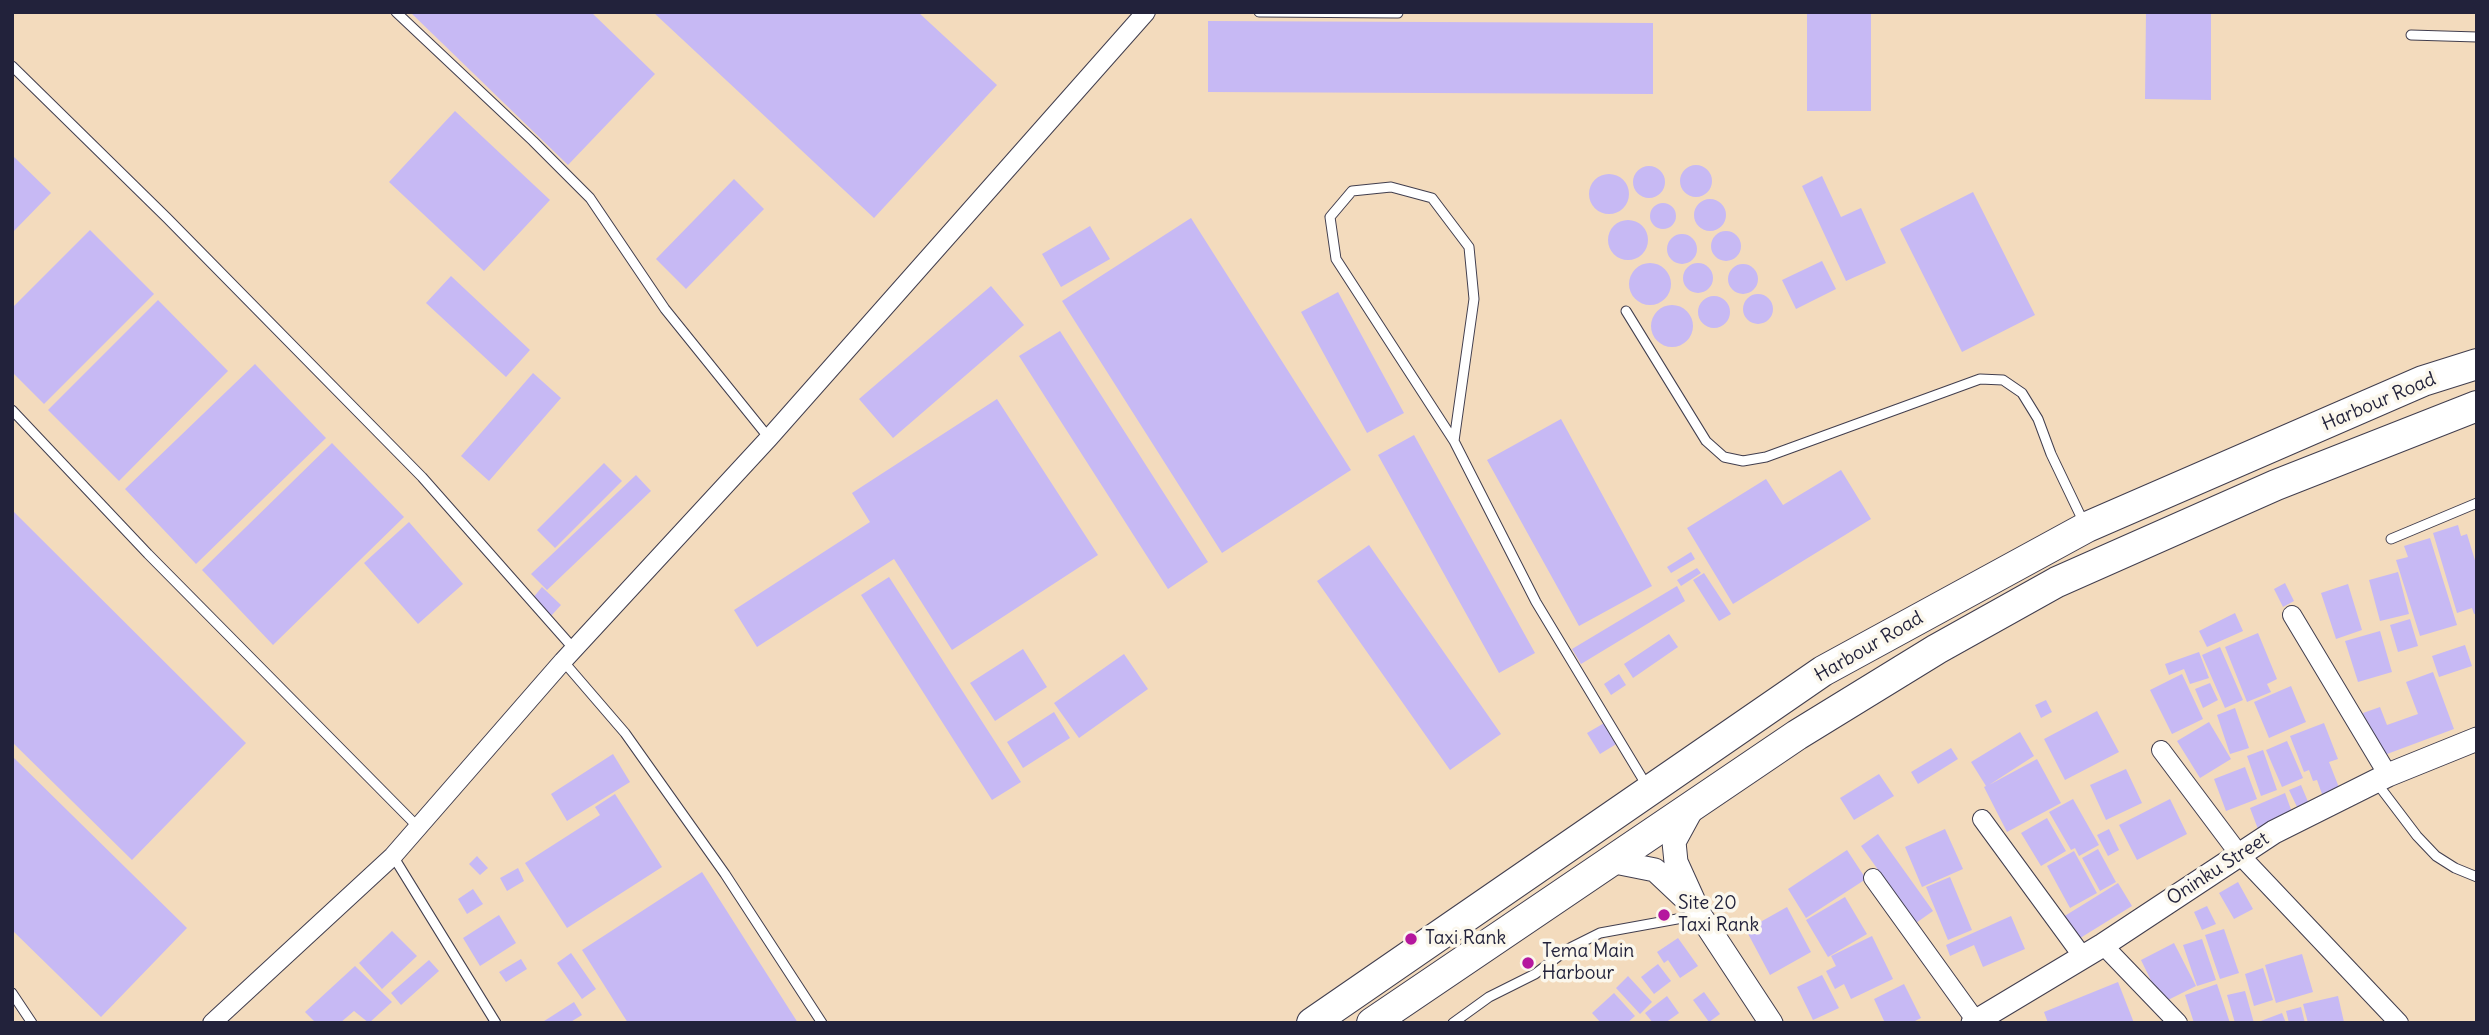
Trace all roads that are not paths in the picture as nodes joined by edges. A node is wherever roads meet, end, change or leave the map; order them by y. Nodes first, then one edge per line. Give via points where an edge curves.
1 (396, 12) edge
2 (1146, 12) edge
3 (1259, 12) edge
4 (1398, 13) edge
5 (2411, 35) dead end
6 (2477, 37) edge
7 (12, 66) edge
8 (1626, 311) dead end
9 (2477, 364) edge
10 (2477, 406) edge
11 (12, 410) edge
12 (769, 438) junction
13 (1454, 441) junction
14 (2477, 503) edge
15 (2087, 527) junction
16 (2391, 539) dead end
17 (2292, 615) dead end
18 (568, 655) junction
19 (2477, 739) edge
20 (2161, 750) dead end
21 (2381, 778) junction
22 (1650, 790) junction
23 (1695, 804) junction
24 (1982, 819) dead end
25 (418, 827) junction
26 (2239, 854) junction
27 (393, 856) junction
28 (1610, 861) junction
29 (1873, 877) dead end
30 (2477, 877) edge
31 (1700, 915) junction
32 (2103, 945) junction
33 (2083, 957) junction
34 (12, 993) edge
35 (1974, 1022) edge
36 (32, 1023) edge
37 (212, 1023) edge
38 (496, 1023) edge
39 (822, 1023) edge
40 (1312, 1023) edge
41 (1372, 1023) edge
42 (1453, 1023) edge
43 (1771, 1023) edge
44 (2178, 1023) edge
45 (2399, 1023) edge

1 - 12 lane via 590,198 665,309
2 - 12 street
3 - 4 lane
5 - 6 lane
7 - 18 lane via 422,477
8 - 15 lane via 1706,441 1724,457 1743,461 1766,457 1980,379 2003,380 2022,393 2038,419
9 - 15 highway, Harbour Road via 2423,382
10 - 23 highway, Harbour Road via 2276,485 2057,582 1937,649
11 - 25 lane
12 - 18 street
13 - 13 lane via 1336,259 1330,217 1352,191 1391,187 1432,198 1469,247 1474,299
13 - 22 lane via 1536,602
14 - 16 lane
15 - 22 highway, Harbour Road via 1824,671
17 - 21 street
18 - 25 street
18 - 39 lane via 724,874
19 - 21 street, Oninku Street
20 - 26 street
21 - 26 street, Oninku Street
21 - 30 lane via 2417,836 2436,856
22 - 40 highway, Harbour Road
23 - 28 highway, Harbour Road
23 - 31 street via 1674,842 1676,862
24 - 33 street
25 - 27 street
26 - 32 street, Oninku Street
26 - 45 street
27 - 37 street
27 - 38 lane
28 - 31 street via 1655,870
28 - 41 highway, Harbour Road
29 - 35 street
31 - 42 lane via 1600,933
31 - 43 street
32 - 33 street, Oninku Street
32 - 44 street
33 - 35 street, Oninku Street
34 - 36 lane

